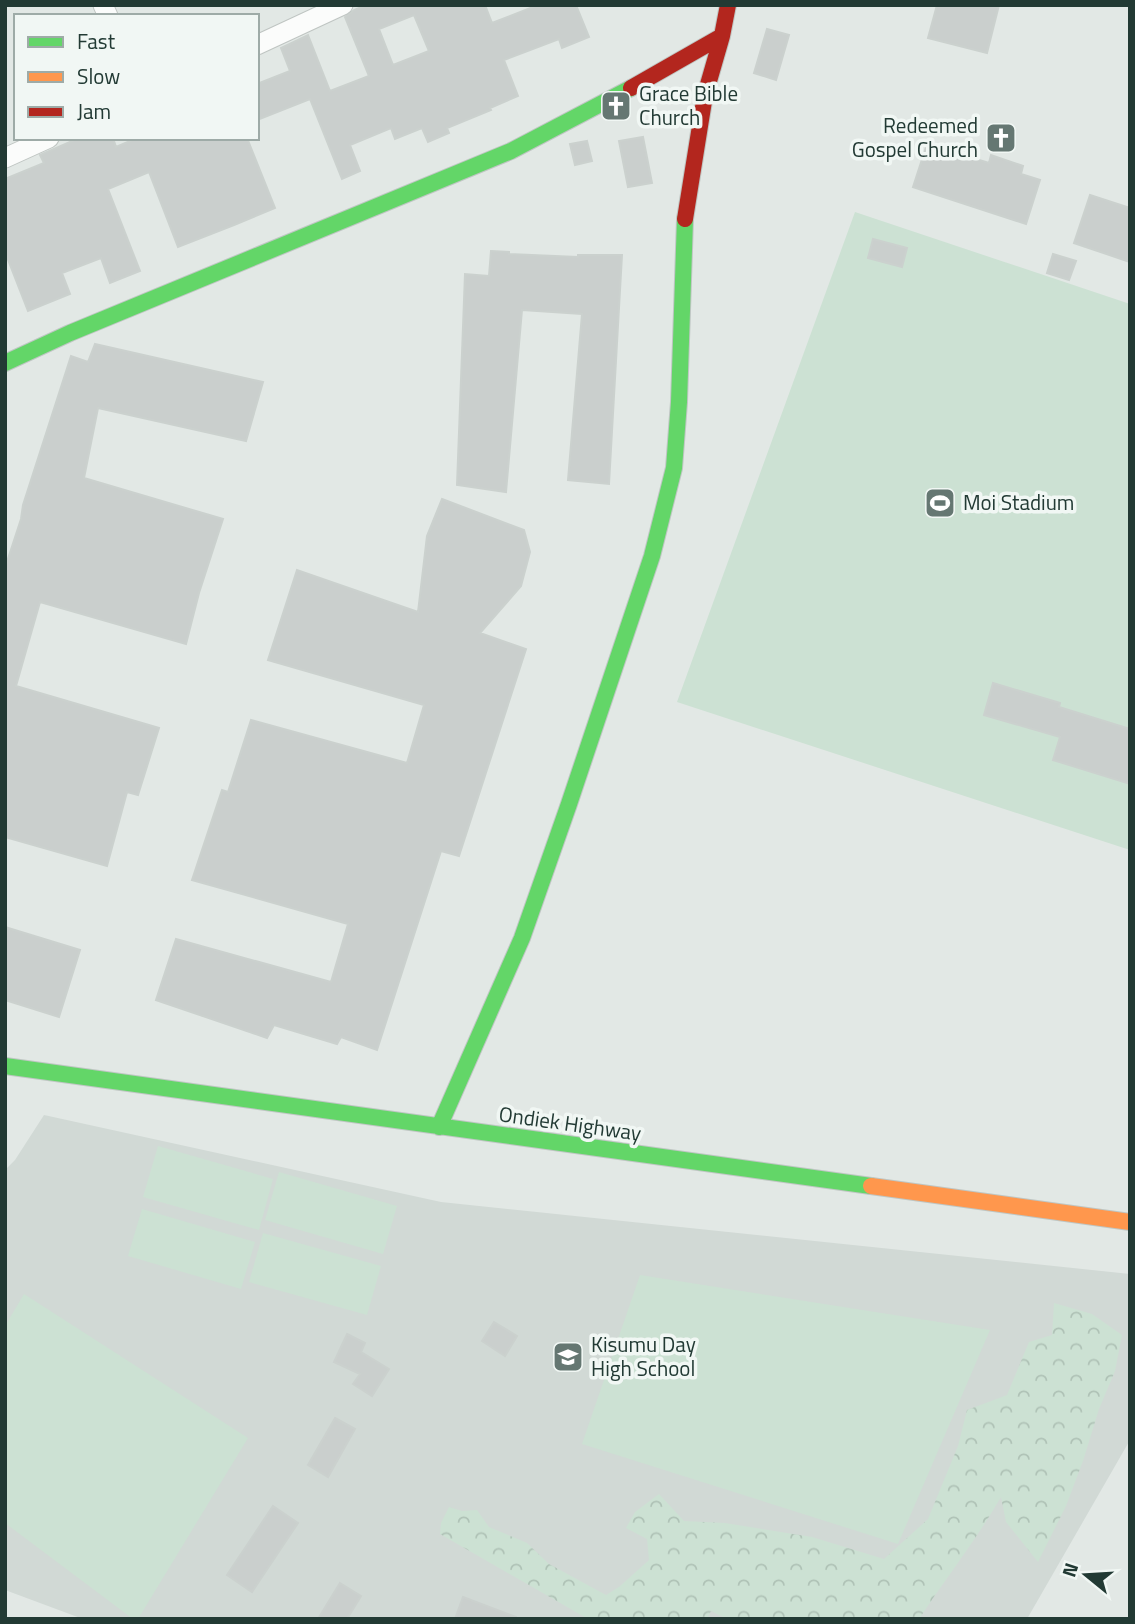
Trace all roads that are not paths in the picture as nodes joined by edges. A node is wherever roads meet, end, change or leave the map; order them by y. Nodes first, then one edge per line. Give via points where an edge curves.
1 (343, 5) edge
2 (728, 5) edge
3 (308, 13) edge
4 (722, 36) junction
5 (259, 44) edge
6 (45, 140) edge
7 (5, 158) edge
8 (5, 363) edge
9 (5, 1066) edge
10 (439, 1127) junction
11 (1130, 1222) edge

1 - 3 street
2 - 4 street
3 - 5 street
4 - 8 street via 511,150
4 - 10 street via 705,95 684,223 674,468 652,556 522,938
6 - 7 street
9 - 10 street, Ondiek Highway
10 - 11 street, Ondiek Highway

